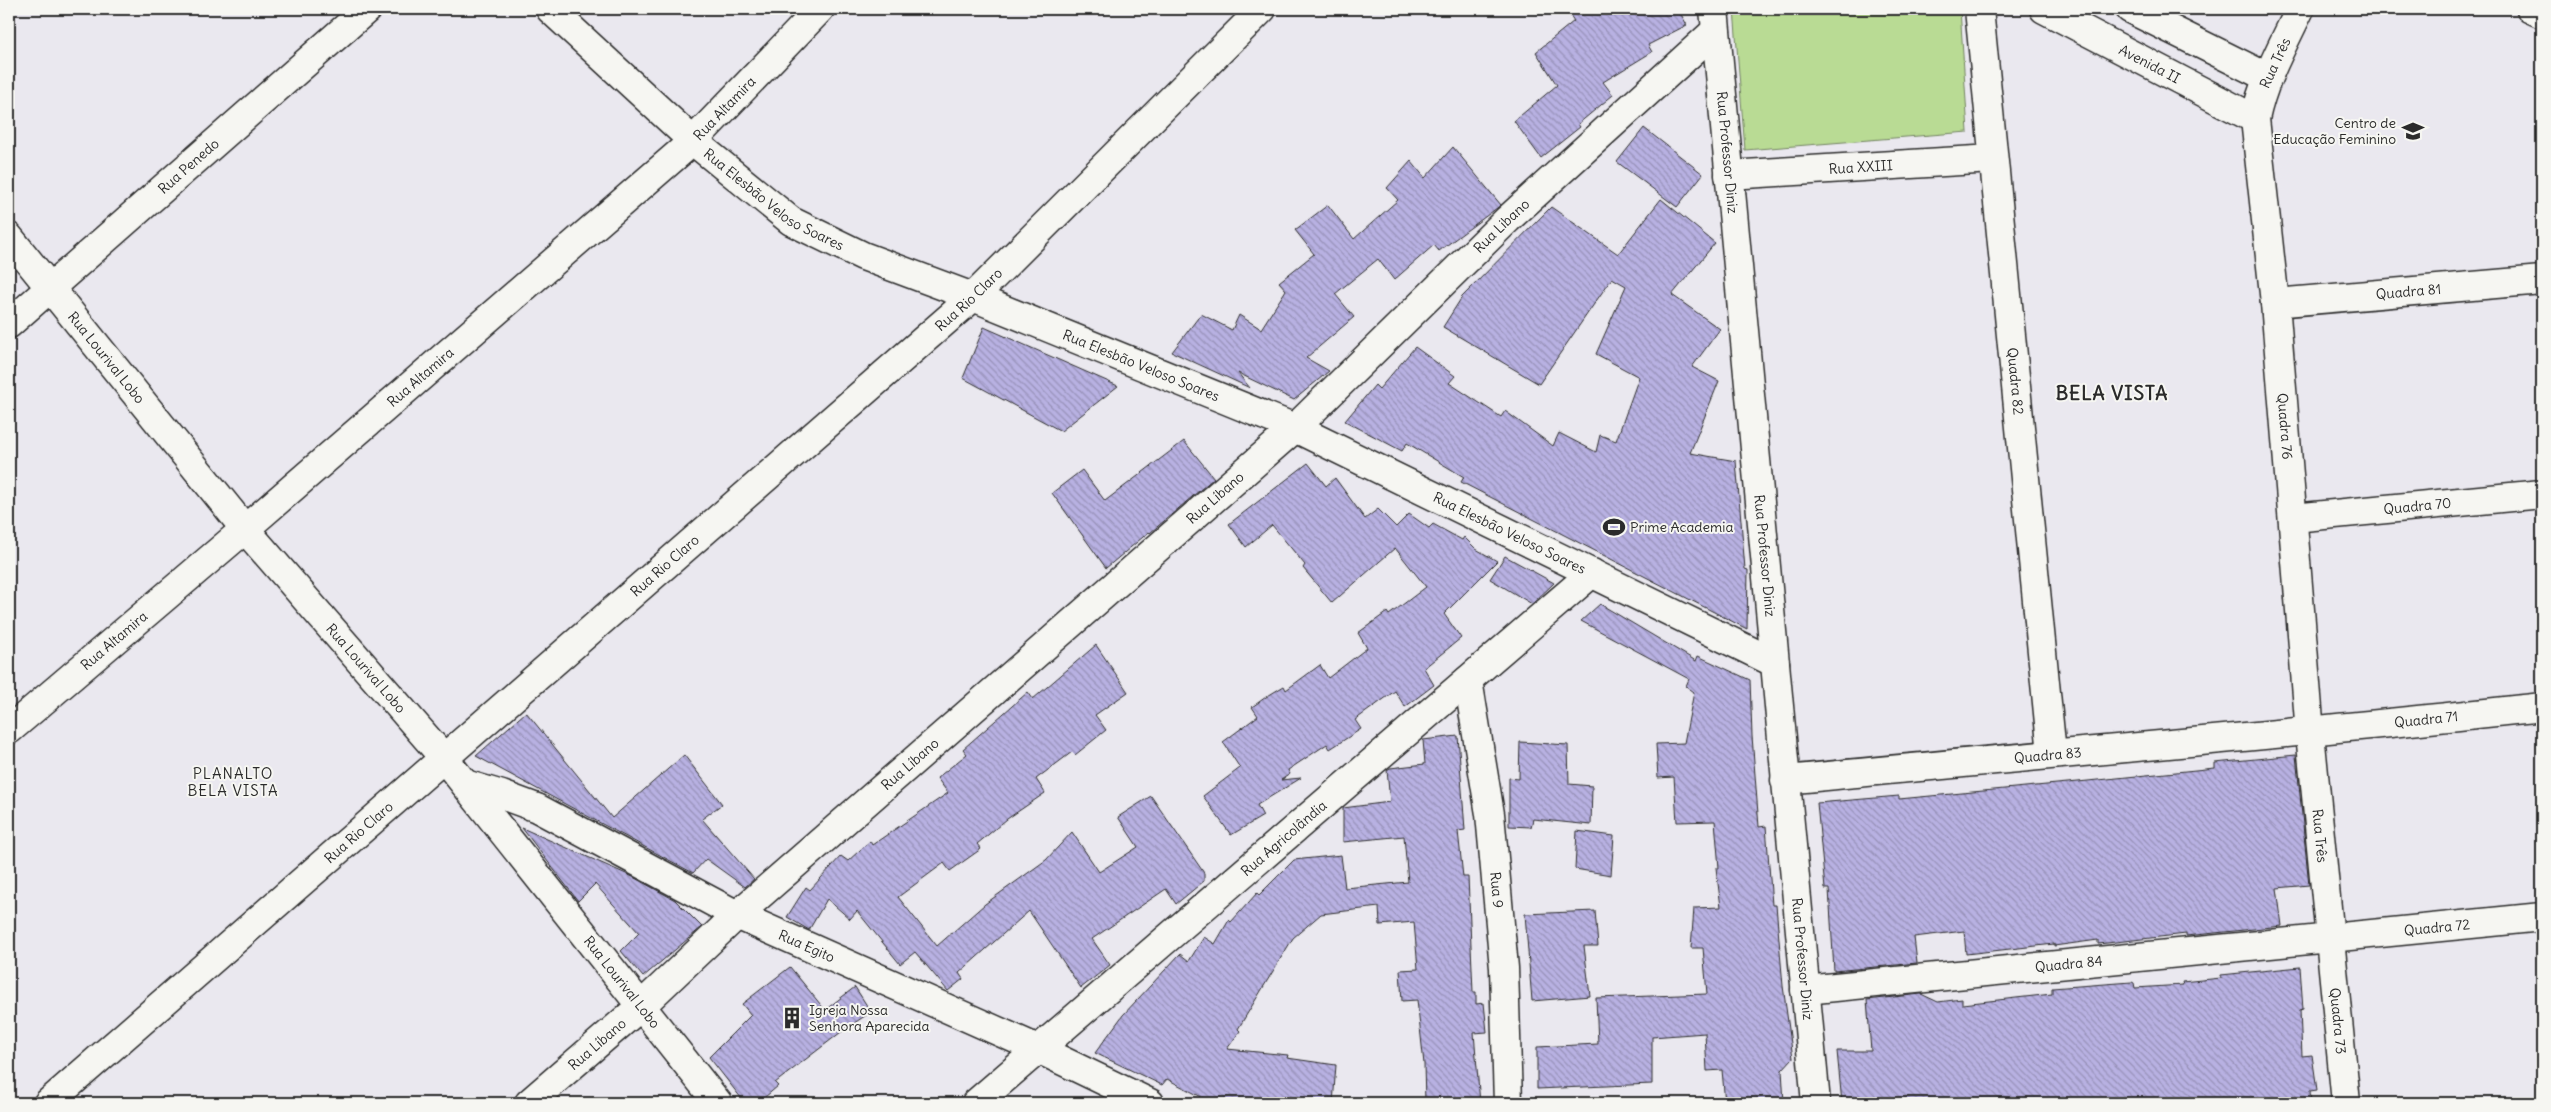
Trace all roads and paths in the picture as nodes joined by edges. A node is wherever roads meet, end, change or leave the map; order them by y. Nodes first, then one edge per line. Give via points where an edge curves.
1 (367, 9) edge
2 (550, 9) edge
3 (820, 9) edge
4 (1262, 9) edge
5 (1979, 9) edge
6 (2044, 9) edge
7 (2130, 9) edge
8 (2300, 9) edge
9 (2530, 9) edge
10 (2542, 14) edge
11 (1714, 20) edge
12 (2267, 77) junction
13 (2255, 119) junction
14 (693, 141) junction
15 (1993, 159) junction
16 (1729, 175) junction
17 (9, 238) edge
18 (2542, 280) edge
19 (50, 288) junction
20 (973, 297) junction
21 (2275, 303) junction
22 (9, 324) edge
23 (1295, 428) junction
24 (2542, 494) edge
25 (2293, 518) junction
26 (245, 530) junction
27 (1592, 573) junction
28 (1775, 663) junction
29 (1468, 680) junction
30 (2542, 707) edge
31 (9, 730) edge
32 (2310, 732) junction
33 (2052, 754) junction
34 (444, 758) junction
35 (1785, 780) junction
36 (465, 784) junction
37 (737, 914) junction
38 (2542, 917) edge
39 (2331, 937) junction
40 (1805, 990) junction
41 (640, 1006) junction
42 (1038, 1050) junction
43 (48, 1103) edge
44 (529, 1103) edge
45 (718, 1103) edge
46 (976, 1103) edge
47 (1150, 1103) edge
48 (1508, 1103) edge
49 (1816, 1103) edge
50 (2346, 1103) edge

1 - 19 street, Rua Penedo
2 - 14 street, Rua Elesbão Veloso Soares
3 - 14 street, Rua Altamira
4 - 20 street, Rua Rio Claro
5 - 15 street, Quadra 82
6 - 13 street, Avenida II
7 - 12 street
8 - 12 street, Rua Três
9 - 10 street
11 - 16 street, Rua Professor Diniz
11 - 23 street, Rua Libano
12 - 13 street, Rua Três
13 - 21 street, Quadra 76
14 - 20 street, Rua Elesbão Veloso Soares via 790,221 863,256
14 - 26 street, Rua Altamira
15 - 16 street, Rua XXIII
15 - 33 street, Quadra 82
16 - 28 street, Rua Professor Diniz
17 - 19 street, Rua Lourival Lobo
18 - 21 street, Quadra 81
19 - 22 street, Rua Penedo
19 - 26 street, Rua Lourival Lobo
20 - 23 street, Rua Elesbão Veloso Soares
20 - 34 street, Rua Rio Claro
21 - 25 street, Quadra 76
23 - 27 street, Rua Elesbão Veloso Soares
23 - 37 street, Rua Líbano
24 - 25 street, Quadra 70
25 - 32 street, Quadra 76
26 - 31 street, Rua Altamira
26 - 34 street, Rua Lourival Lobo
27 - 28 street, Rua Elesbão Veloso Soares
27 - 29 street, Rua Agricolândia
28 - 35 street, Rua Professor Diniz
29 - 42 street, Rua Agricolândia
29 - 48 street, Rua 9 via 1490,814 1504,968
30 - 32 street, Quadra 71
32 - 33 street, Quadra 83
32 - 39 street, Rua Três
33 - 35 street, Quadra 83
34 - 36 street, Rua Lourival Lobo
34 - 43 street, Rua Rio Claro
35 - 40 street, Rua Professor Diniz
36 - 37 street, Rua Egito via 537,808
36 - 41 street, Rua Lourival Lobo
37 - 41 street, Rua Líbano
37 - 42 street, Rua Egito
38 - 39 street, Quadra 72
39 - 40 street, Quadra 84
39 - 50 street, Quadra 73
40 - 49 street, Rua Professor Diniz
41 - 44 street, Rua Líbano
41 - 45 street, Rua Lourival Lobo
42 - 46 street, Rua Agricolândia
42 - 47 street, Rua Egito

